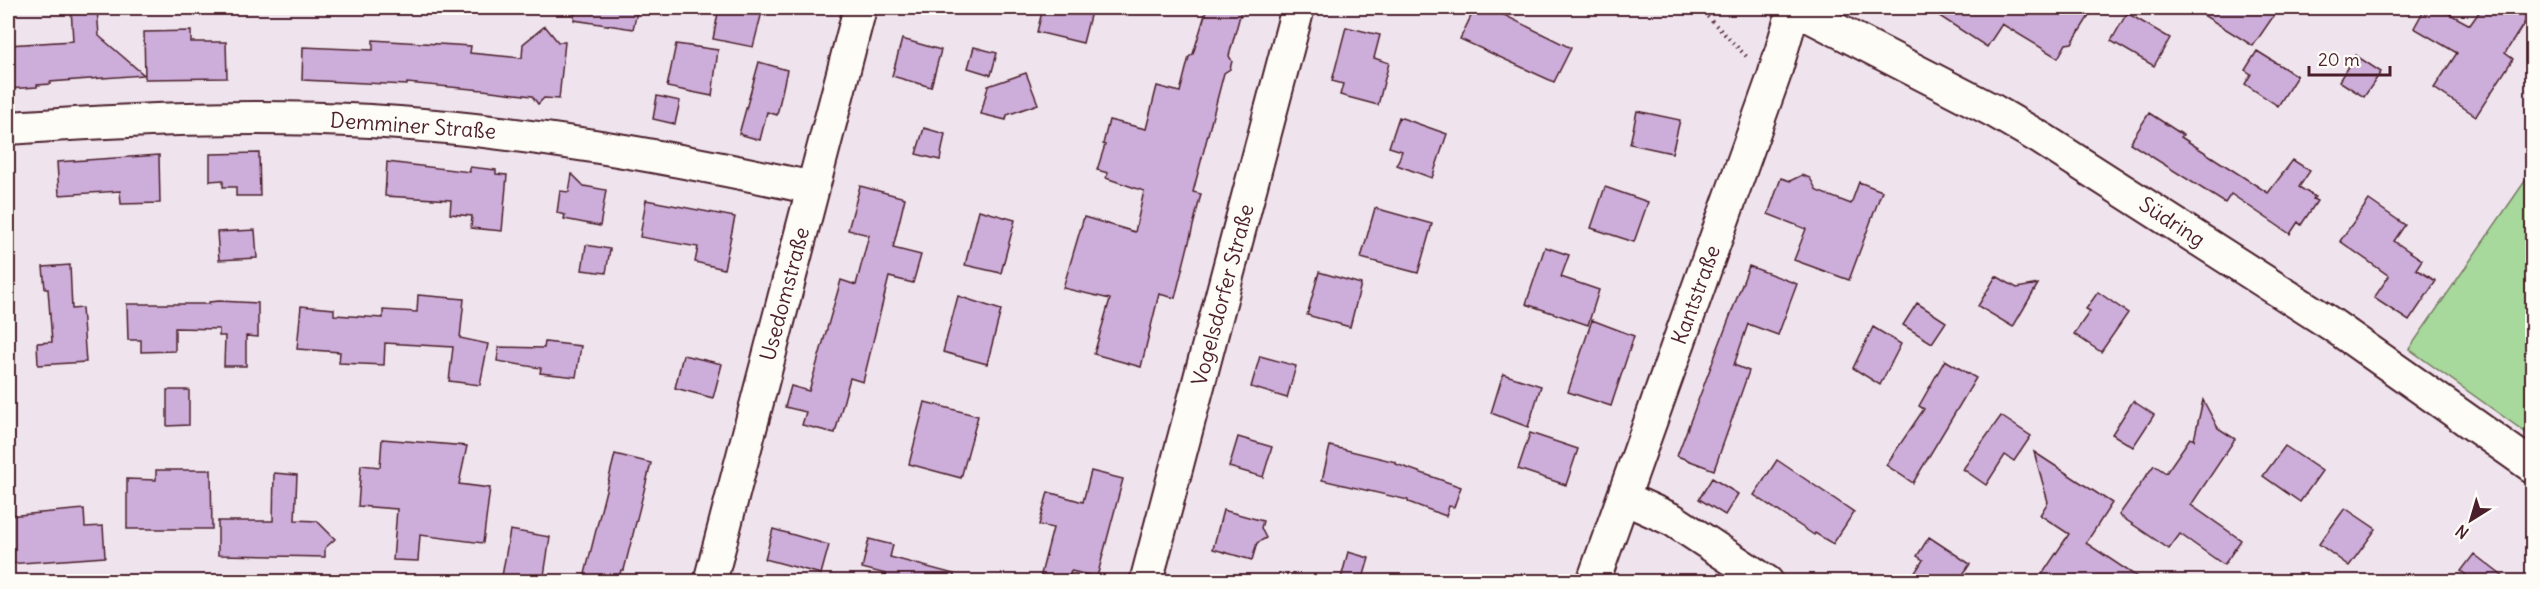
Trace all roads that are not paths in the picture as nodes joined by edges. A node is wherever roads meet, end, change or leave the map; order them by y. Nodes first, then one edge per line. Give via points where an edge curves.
1 (860, 8) edge
2 (1298, 8) edge
3 (1794, 8) edge
4 (8, 128) edge
5 (813, 188) junction
6 (2532, 466) edge
7 (1624, 498) junction
8 (710, 582) edge
9 (1146, 582) edge
10 (1593, 582) edge
11 (1767, 582) edge

1 - 5 street, Usedomstraße
2 - 9 street, Vogelsdorfer Straße
3 - 6 street, Südring via 1994,111 2055,147 2331,324
3 - 7 street, Kantstraße via 1774,76
4 - 5 street, Demminer Straße via 192,118 402,123 637,151
5 - 8 street, Usedomstraße
7 - 10 street, Kantstraße
7 - 11 street via 1673,520

